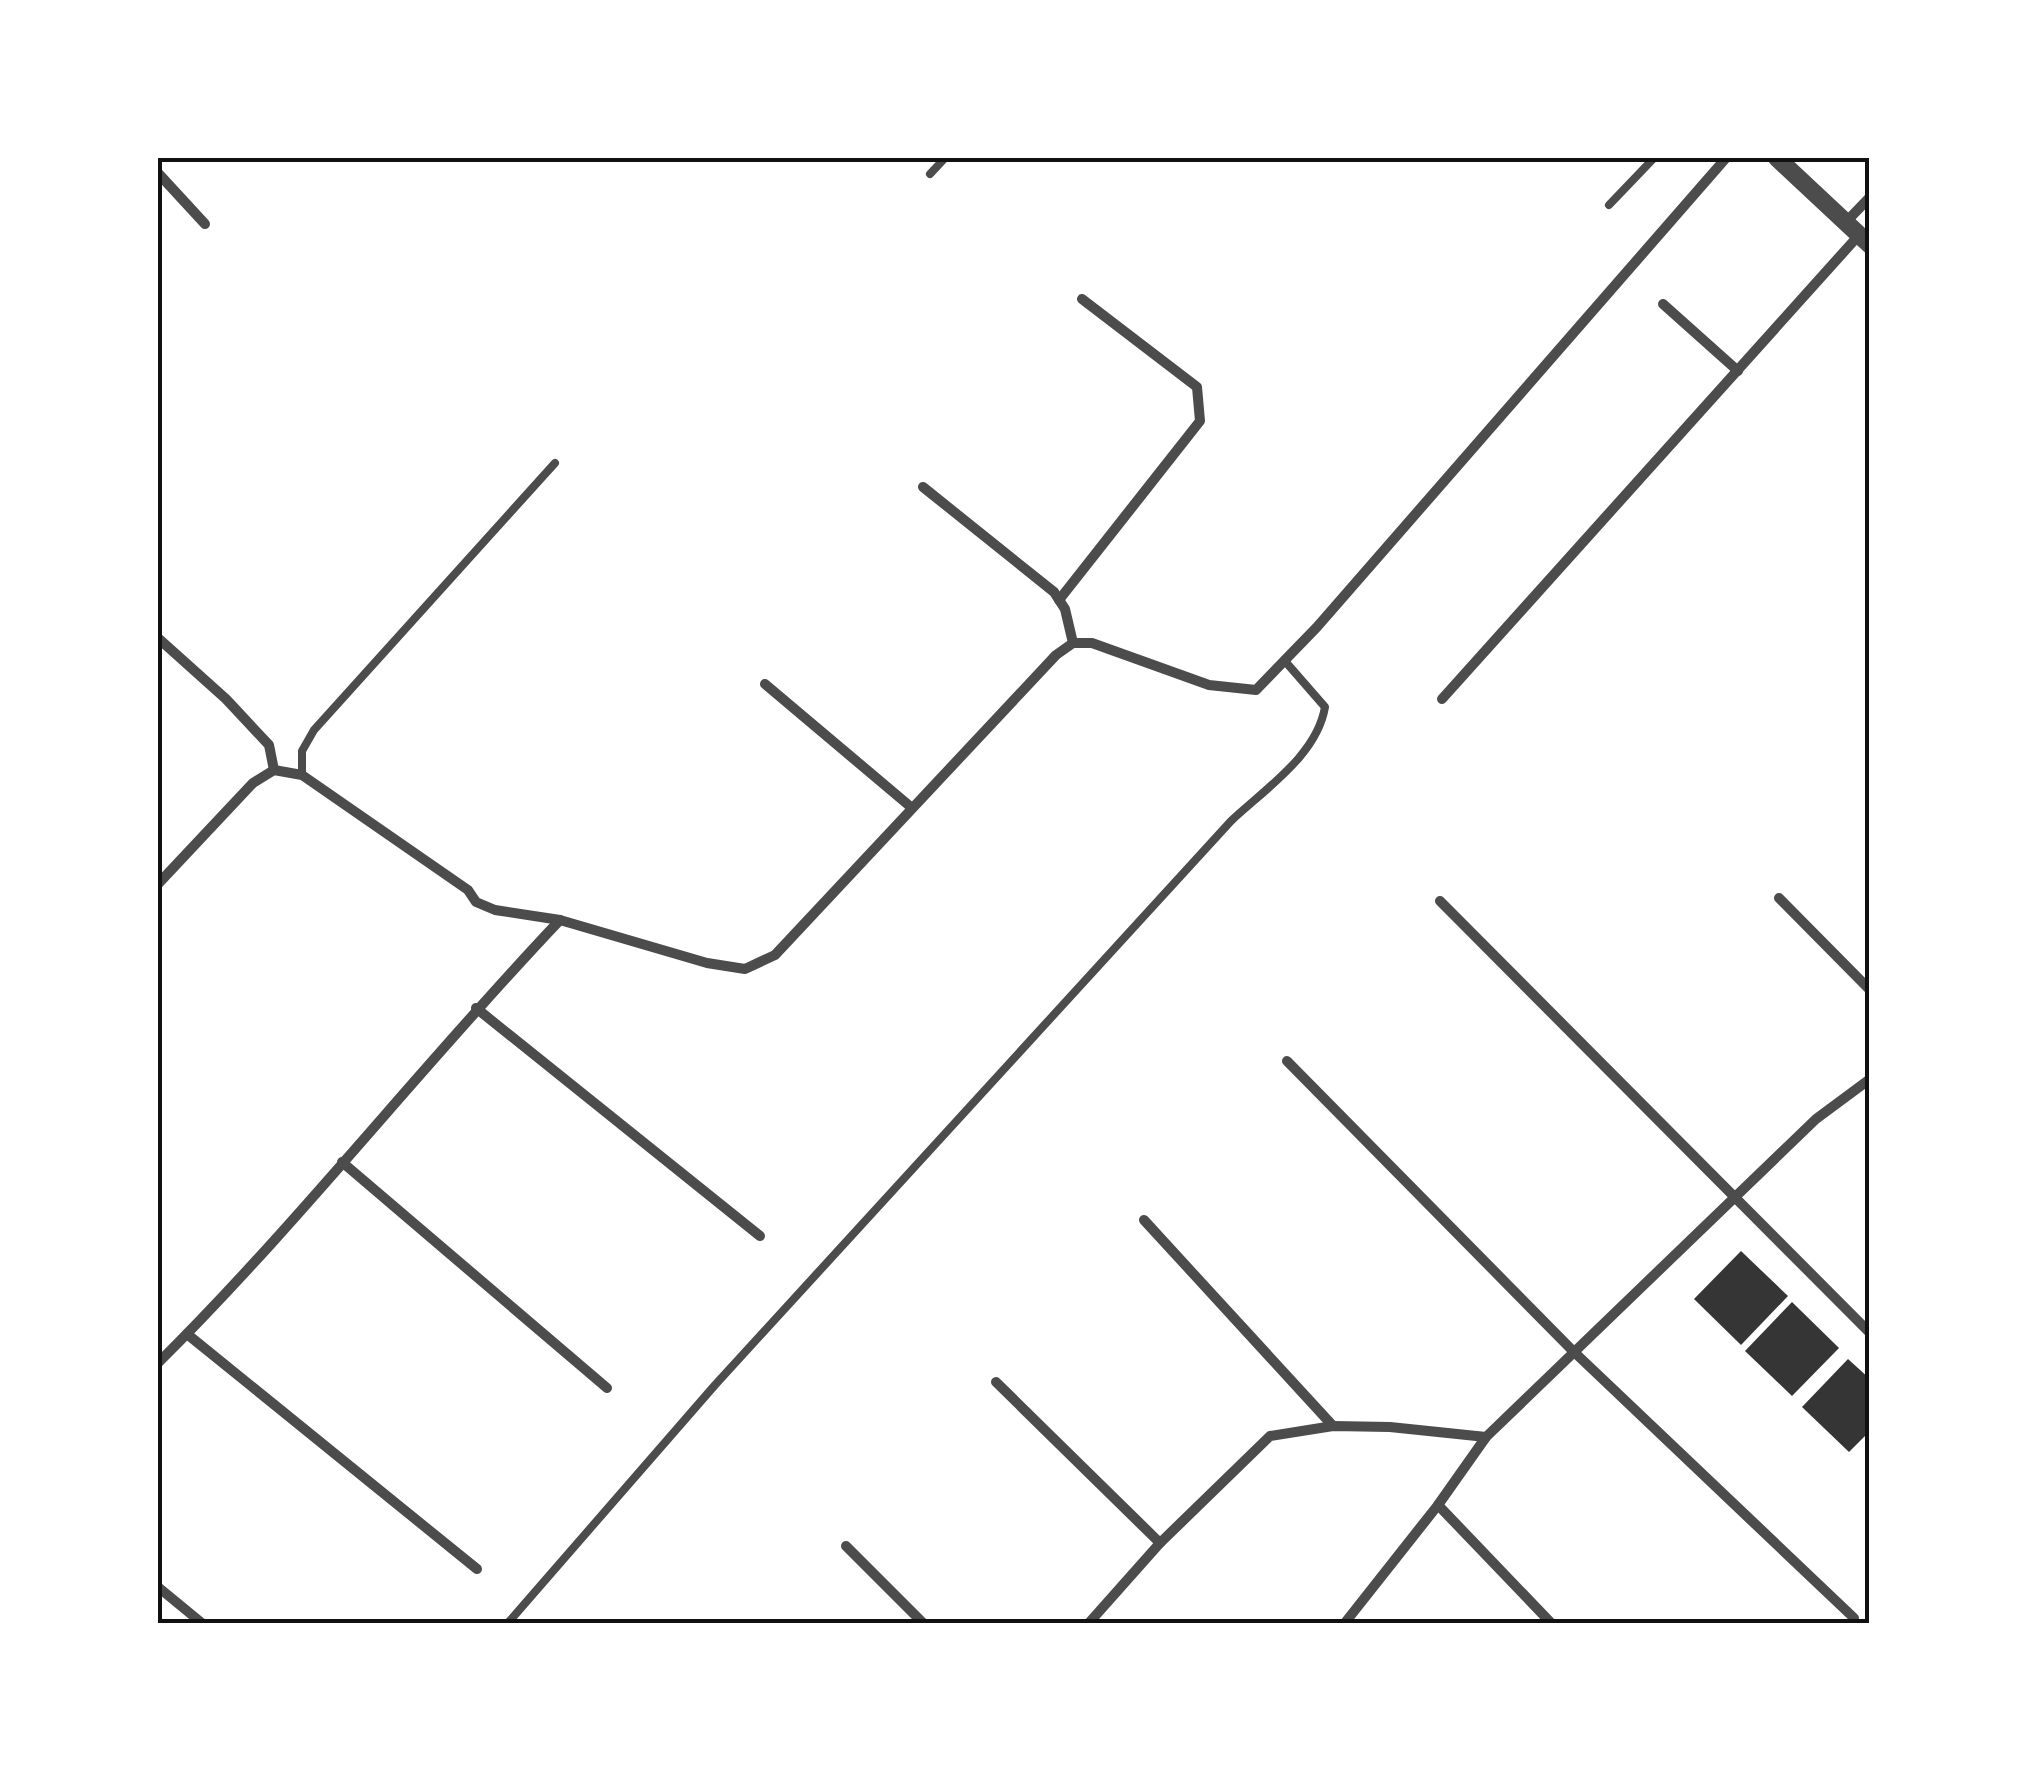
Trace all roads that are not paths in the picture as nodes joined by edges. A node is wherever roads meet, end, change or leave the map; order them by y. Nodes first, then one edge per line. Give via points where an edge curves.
1 (945, 158) edge
2 (1654, 158) edge
3 (1726, 158) edge
4 (1777, 158) edge
5 (158, 173) edge
6 (930, 174) dead end
7 (1870, 198) edge
8 (1609, 205) dead end
9 (204, 224) dead end
10 (1858, 234) edge
11 (1082, 299) dead end
12 (1663, 304) dead end
13 (1738, 371) junction
14 (555, 463) dead end
15 (923, 487) dead end
16 (1060, 600) junction
17 (158, 638) edge
18 (1073, 643) junction
19 (1284, 660) junction
20 (765, 684) dead end
21 (1442, 699) dead end
22 (274, 770) junction
23 (302, 775) junction
24 (912, 808) junction
25 (158, 884) edge
26 (1779, 898) dead end
27 (1440, 901) dead end
28 (560, 920) junction
29 (1870, 990) edge
30 (476, 1008) junction
31 (1287, 1061) dead end
32 (1870, 1079) edge
33 (342, 1162) junction
34 (1734, 1199) junction
35 (1144, 1220) dead end
36 (760, 1236) dead end
37 (186, 1334) junction
38 (1870, 1334) edge
39 (1572, 1350) junction
40 (158, 1363) edge
41 (996, 1382) dead end
42 (607, 1388) dead end
43 (1333, 1426) junction
44 (1486, 1436) junction
45 (1438, 1505) junction
46 (1160, 1544) junction
47 (846, 1546) dead end
48 (477, 1568) dead end
49 (158, 1587) edge
50 (1854, 1618) dead end
51 (203, 1624) edge
52 (507, 1624) edge
53 (924, 1624) edge
54 (1088, 1624) edge
55 (1344, 1624) edge
56 (1552, 1624) edge

1 - 6 lane
2 - 8 lane
3 - 19 street
4 - 10 street
5 - 9 street
7 - 10 street
10 - 13 street
11 - 16 street via 1198,387 1200,421
12 - 13 street
13 - 21 street
14 - 23 lane via 314,730 302,751
15 - 16 street
16 - 18 street
17 - 22 street via 269,746
18 - 19 street via 1092,642 1227,688 1256,690
18 - 24 street
19 - 52 lane via 1324,707 1321,728 1306,749 1231,821 860,1226
20 - 24 street
22 - 23 street
22 - 25 street
23 - 28 street via 476,902
24 - 28 street via 775,955 745,969 706,964
26 - 29 street
27 - 34 street
28 - 30 street
30 - 33 street
30 - 36 street
31 - 39 street
32 - 34 street via 1816,1119
33 - 37 street
33 - 42 street
34 - 38 street
34 - 39 street
35 - 43 street
37 - 40 street
37 - 48 street
39 - 44 street
39 - 50 street
41 - 46 street
43 - 44 street
43 - 46 street via 1270,1436
44 - 45 street
45 - 55 street
45 - 56 street
46 - 54 street
47 - 53 street
49 - 51 street

